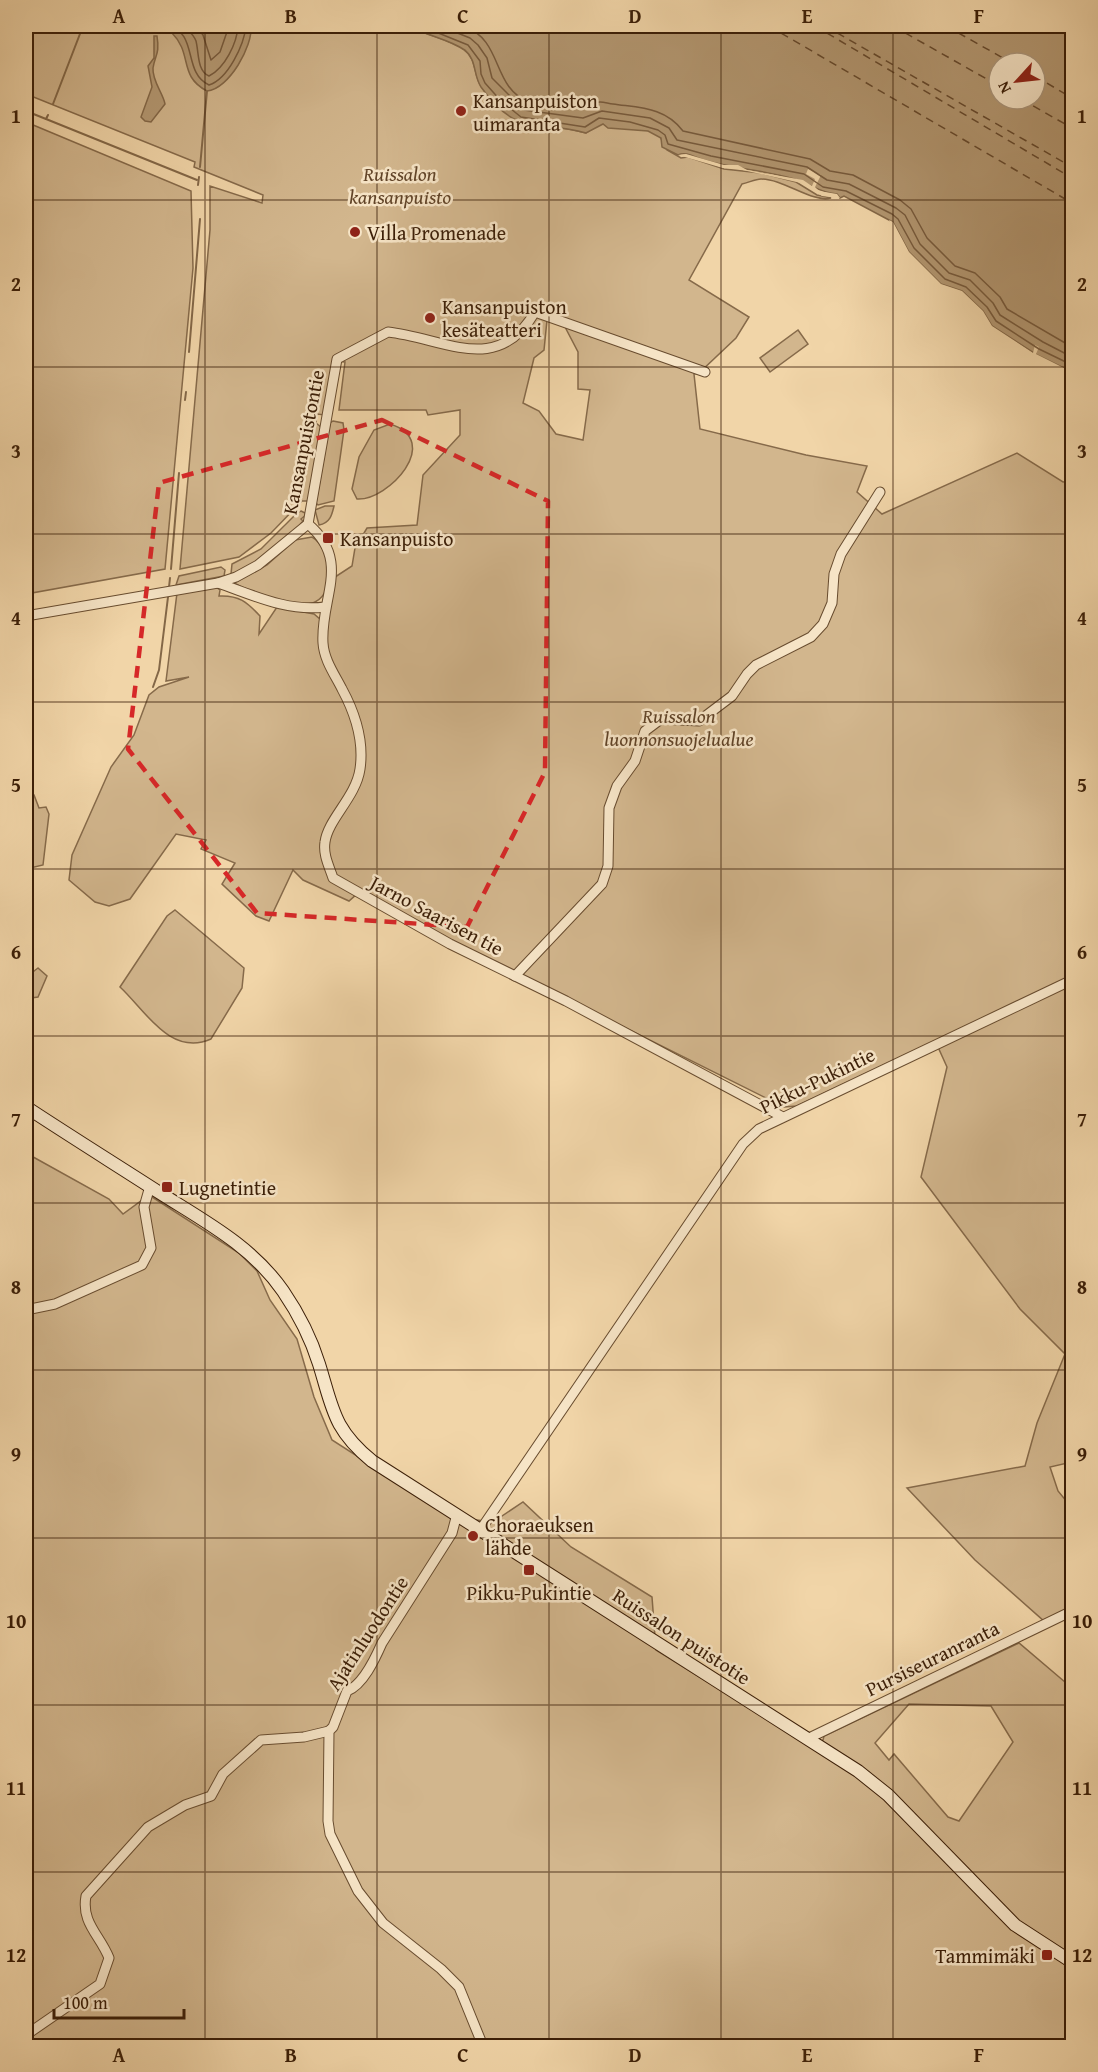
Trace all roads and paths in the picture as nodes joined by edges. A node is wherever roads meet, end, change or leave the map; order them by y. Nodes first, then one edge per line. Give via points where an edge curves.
1 (705, 372) dead end
2 (880, 492) dead end
3 (308, 524) junction
4 (218, 583) junction
5 (325, 607) junction
6 (26, 616) edge
7 (515, 976) junction
8 (1072, 980) edge
9 (26, 1107) edge
10 (781, 1116) junction
11 (150, 1186) junction
12 (26, 1310) edge
13 (457, 1514) junction
14 (481, 1529) junction
15 (1072, 1611) edge
16 (329, 1731) junction
17 (807, 1739) junction
18 (1072, 1962) edge
19 (26, 2035) edge
20 (483, 2046) edge

1 - 3 street, Kansanpuistontie via 535,312 522,333 497,348 439,345 388,332 338,359
2 - 7 street via 841,554 834,574 832,603 823,624 811,637 756,665 732,696 699,721 661,719 645,731 635,761 617,786 609,808 608,866 602,884
3 - 4 street, Kansanpuistontie via 258,565
3 - 5 street, Jarno Saarisen tie via 322,539 330,556 333,579
4 - 5 street via 283,605 301,609
4 - 6 street, Kansanpuistontie
5 - 7 street, Jarno Saarisen tie via 326,656 350,704 361,749 354,791 325,841 333,878
7 - 10 street, Jarno Saarisen tie
8 - 10 street, Pikku-Pukintie
9 - 11 street, Ruissalon puistotie
10 - 14 street, Pikku-Pukintie via 743,1144
11 - 12 street via 144,1208 151,1248 142,1265 55,1304
11 - 13 street, Ruissalon puistotie via 256,1259 283,1290 304,1326 342,1431 372,1461
13 - 14 street, Ruissalon puistotie
13 - 16 street, Ajatinluodontie via 452,1533 376,1658 354,1688 347,1691
14 - 17 street, Ruissalon puistotie
15 - 17 street, Pursiseuranranta
16 - 19 street via 261,1740 223,1774 211,1797 184,1805 148,1827 86,1896 87,1922 109,1958 100,1984
16 - 20 street, Ajatinluodontie via 330,1834 358,1891 383,1923 459,1988
17 - 18 street, Ruissalon puistotie via 874,1783 1016,1925

